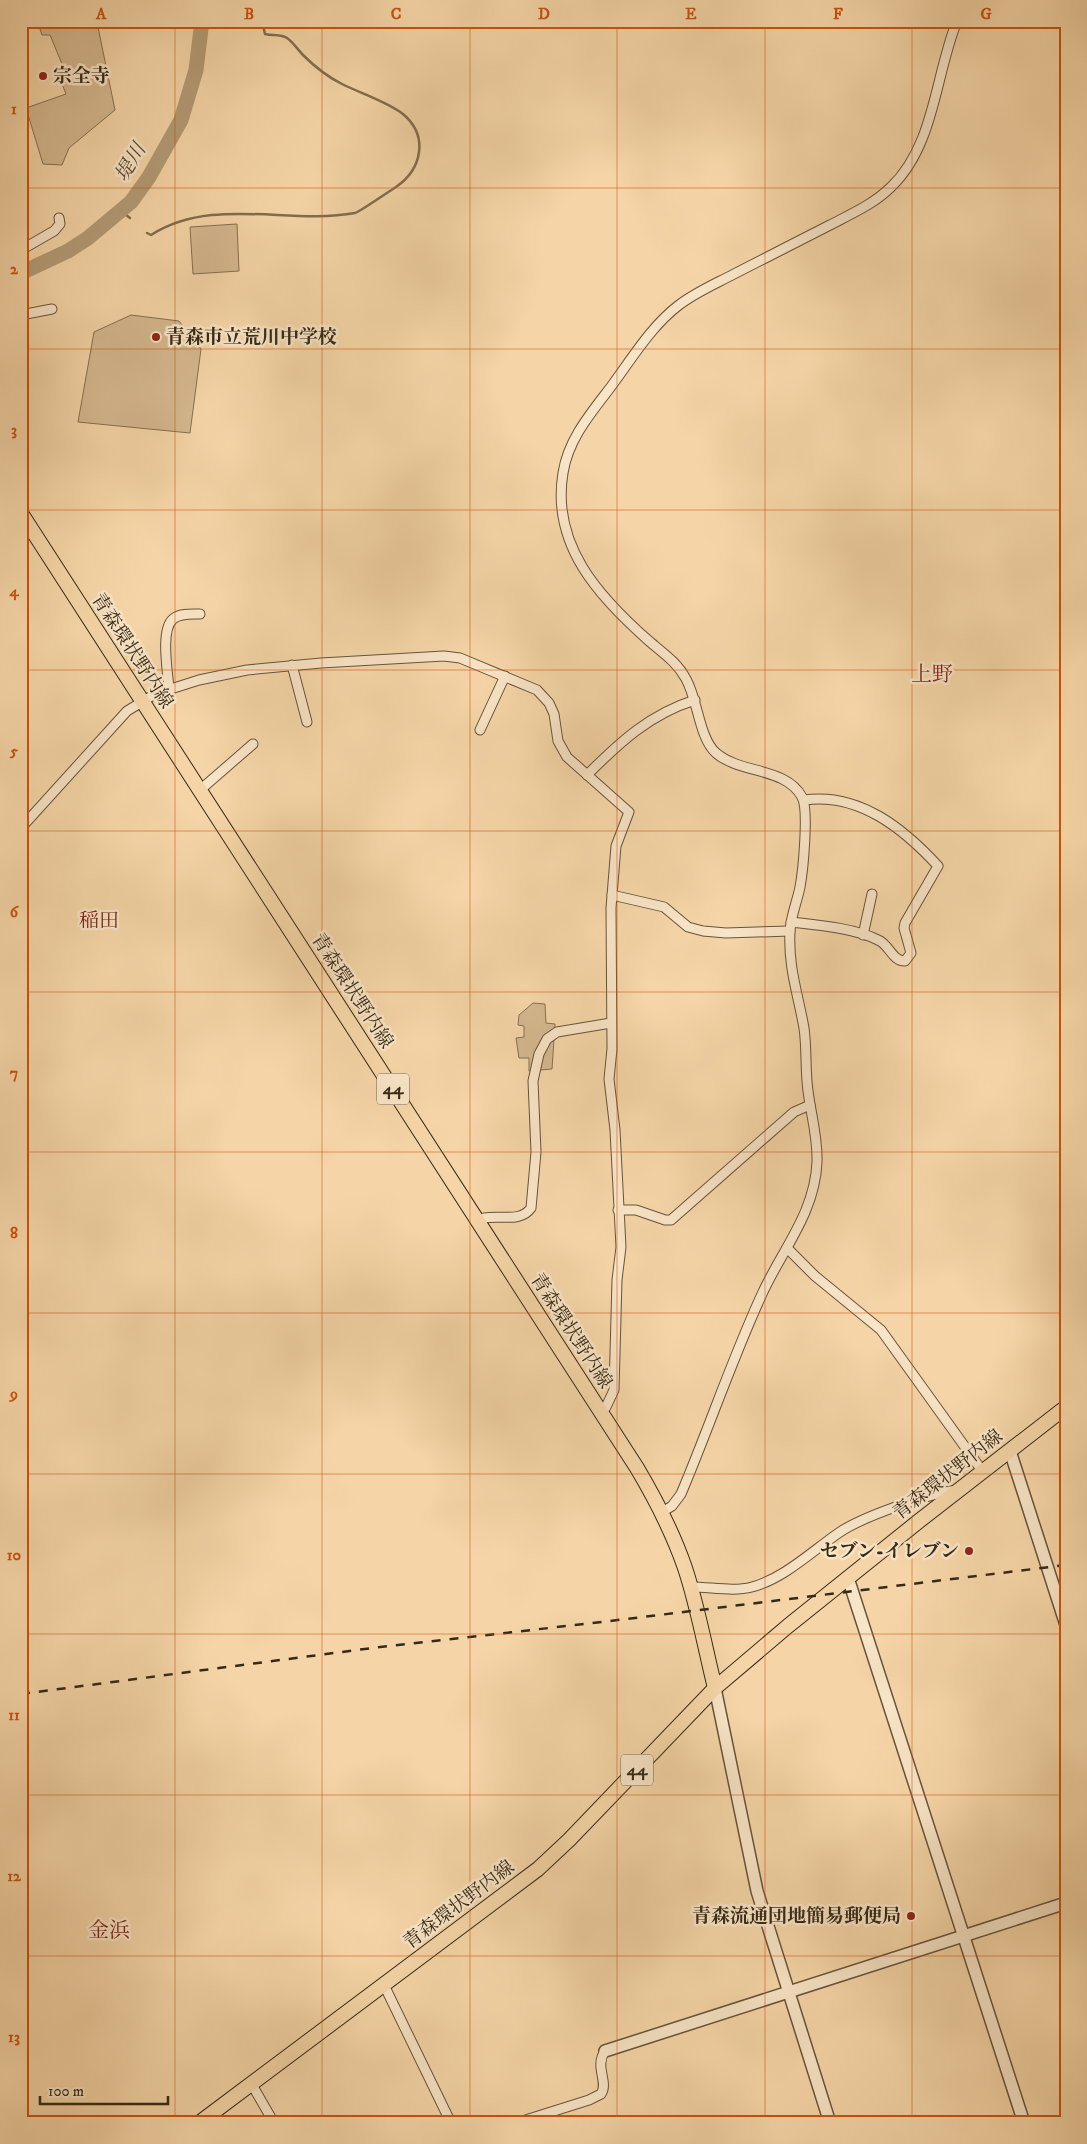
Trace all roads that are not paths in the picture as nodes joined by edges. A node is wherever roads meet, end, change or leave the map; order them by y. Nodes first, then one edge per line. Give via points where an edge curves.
1 (957, 21) edge
2 (59, 218) dead end
3 (21, 250) edge
4 (52, 309) dead end
5 (21, 315) edge
6 (21, 513) edge
7 (200, 614) dead end
8 (292, 665) junction
9 (505, 676) junction
10 (169, 689) junction
11 (695, 700) junction
12 (142, 701) junction
13 (307, 722) dead end
14 (480, 730) dead end
15 (253, 744) dead end
16 (587, 775) junction
17 (200, 790) junction
18 (804, 800) junction
19 (21, 828) edge
20 (872, 894) dead end
21 (612, 895) junction
22 (790, 927) junction
23 (863, 935) junction
24 (611, 1023) junction
25 (810, 1105) junction
26 (618, 1210) junction
27 (477, 1220) junction
28 (787, 1248) junction
29 (1066, 1407) edge
30 (601, 1412) junction
31 (1010, 1451) junction
32 (982, 1472) junction
33 (960, 1490) junction
34 (662, 1512) junction
35 (848, 1578) junction
36 (691, 1587) junction
37 (1066, 1626) edge
38 (715, 1688) junction
39 (1066, 1903) edge
40 (964, 1936) junction
41 (384, 1985) junction
42 (788, 1992) junction
43 (605, 2051) joint
44 (251, 2083) junction
45 (199, 2123) edge
46 (274, 2123) edge
47 (451, 2123) edge
48 (516, 2123) edge
49 (830, 2123) edge
50 (1024, 2123) edge

1 - 11 street via 918,149 890,189 861,208 702,290 673,310 592,411 568,453 562,479 561,511 578,563 608,601 670,657 685,677
2 - 3 street via 60,224 54,231
4 - 5 street
6 - 12 main road, 青森環状野内線 / 44
7 - 10 street via 177,617 168,626
8 - 9 street via 452,656
8 - 10 street via 223,674
8 - 13 street
9 - 14 street
9 - 16 street via 543,695 554,714 562,750
10 - 12 street
11 - 16 street via 661,713 641,726
11 - 18 street via 704,734 713,752 738,765 779,778
12 - 17 main road, 青森環状野内線 / 44
12 - 19 street via 127,712
15 - 17 street
16 - 21 street via 629,812 616,846
17 - 27 main road, 青森環状野内線 / 44
18 - 22 street via 802,870
18 - 23 street via 840,802 881,816 898,827 938,866 905,923 911,948 908,959 900,960 882,942
20 - 23 street
21 - 22 street via 664,907 688,927 703,931 726,934
21 - 24 street
22 - 23 street via 842,930
22 - 25 street via 792,976 805,1034
24 - 26 street via 609,1080 615,1130
24 - 27 street via 557,1032 547,1039 534,1072 536,1152 531,1208 516,1218 486,1216
25 - 26 street via 794,1112 671,1220 636,1210
25 - 28 street via 816,1170 805,1216
26 - 30 street via 621,1247 614,1390
27 - 30 main road, 青森環状野内線 / 44
28 - 32 street via 815,1276 881,1330
28 - 34 street via 761,1297 681,1494
29 - 31 main road, 青森環状野内線 / 44
30 - 34 main road, 青森環状野内線 / 44
31 - 32 main road, 青森環状野内線 / 44
31 - 37 street
32 - 33 main road, 青森環状野内線 / 44
33 - 35 main road, 青森環状野内線 / 44
33 - 36 street via 936,1494 842,1530 781,1574 752,1587
34 - 36 main road, 青森環状野内線 / 44
35 - 38 main road, 青森環状野内線 / 44
35 - 40 street
36 - 38 main road, 青森環状野内線 / 44
38 - 41 main road, 青森環状野内線 / 44 via 589,1821 538,1869
38 - 42 street via 757,1891
39 - 40 street
40 - 42 street
40 - 50 street
41 - 44 main road, 青森環状野内線 / 44
41 - 47 street
42 - 43 street
42 - 49 street
43 - 48 street via 600,2066 601,2094
44 - 45 main road, 青森環状野内線 / 44
44 - 46 street

